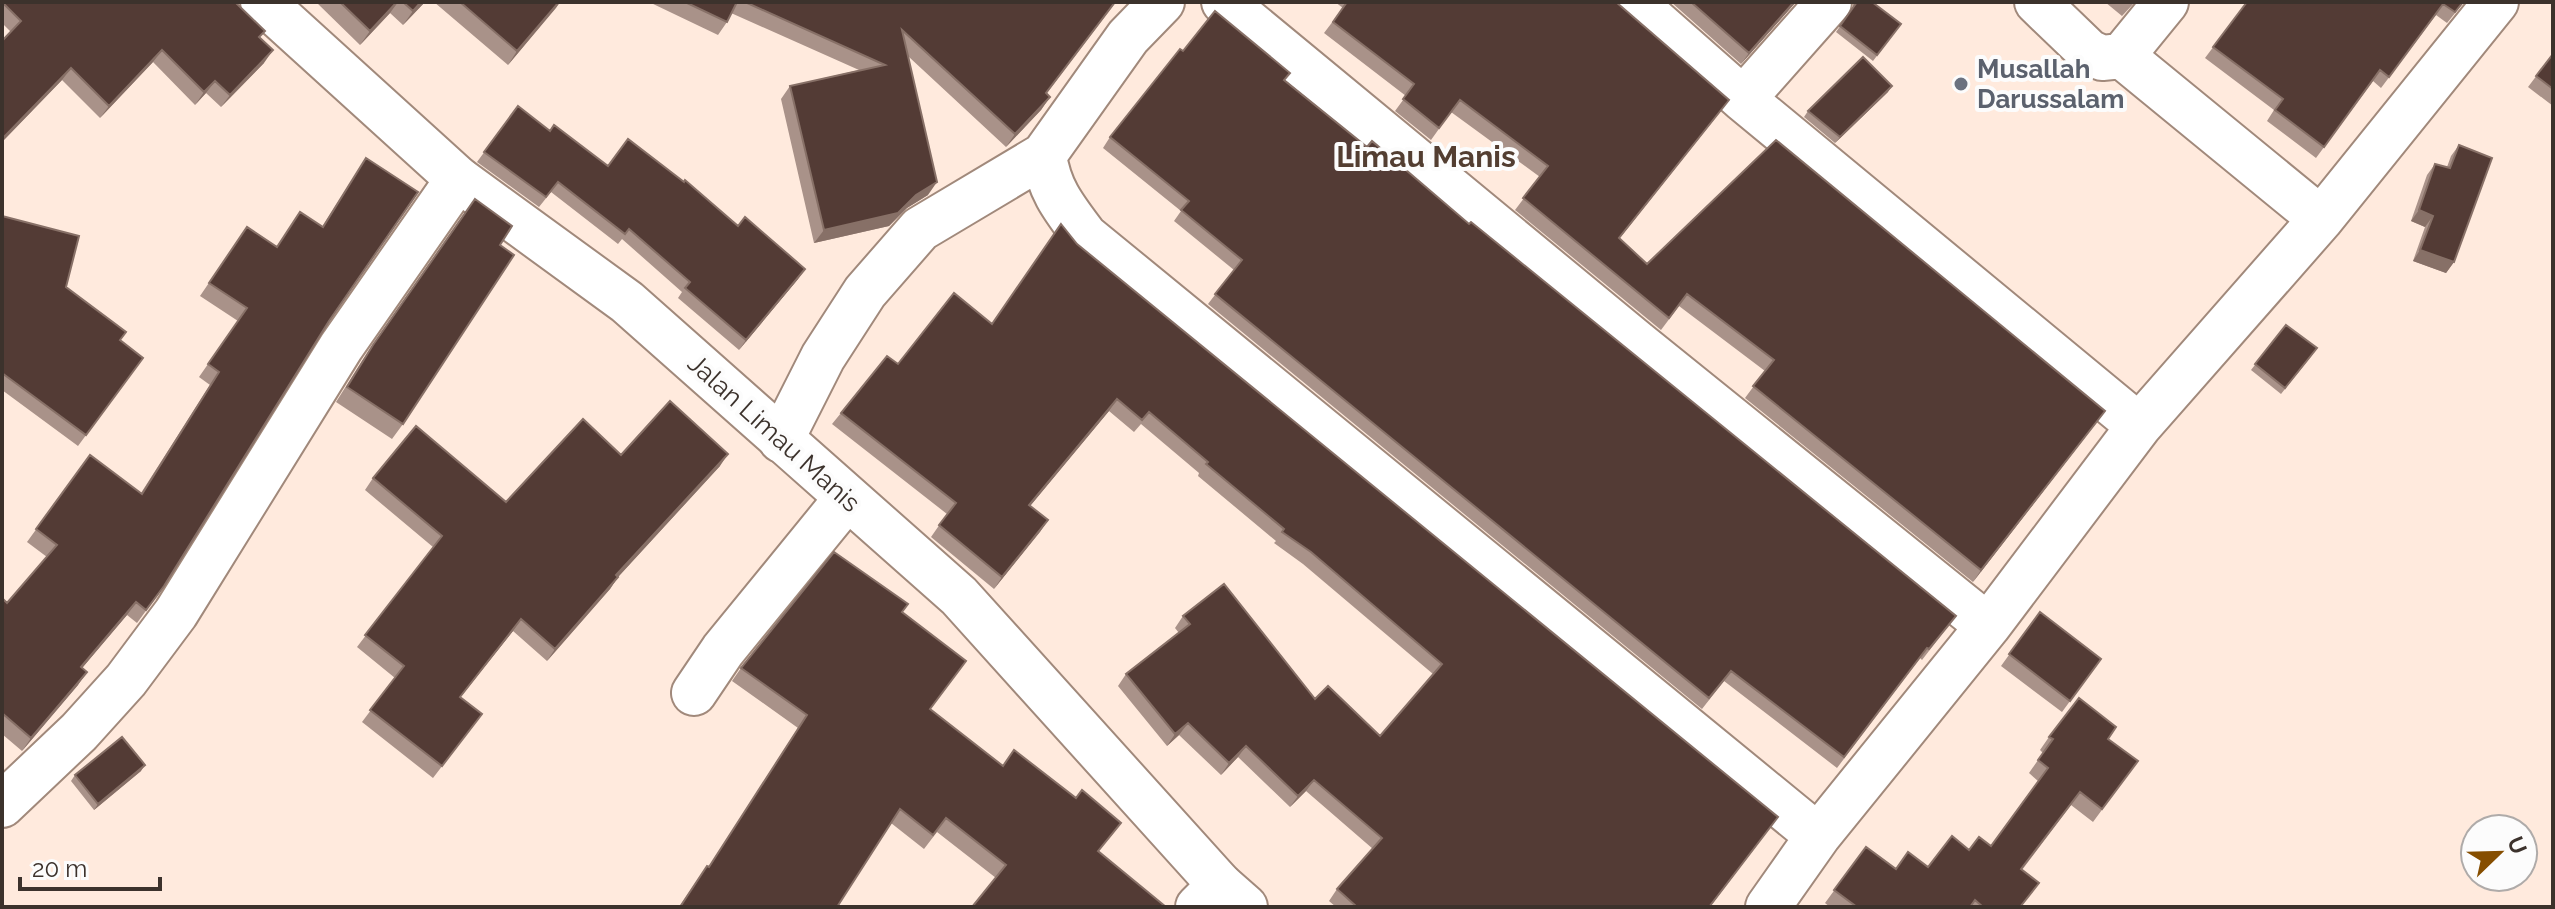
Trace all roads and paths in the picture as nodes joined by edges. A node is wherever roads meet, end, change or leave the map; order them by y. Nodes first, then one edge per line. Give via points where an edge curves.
1 (263, 2) edge
2 (1162, 2) edge
3 (1224, 2) edge
4 (1633, 2) edge
5 (1829, 2) edge
6 (2037, 2) edge
7 (2166, 2) edge
8 (2496, 2) edge
9 (2122, 56) junction
10 (1743, 99) junction
11 (1044, 155) junction
12 (458, 179) junction
13 (2321, 219) junction
14 (2139, 426) junction
15 (781, 440) junction
16 (847, 498) junction
17 (1988, 626) junction
18 (694, 693) dead end
19 (2, 805) edge
20 (1818, 836) junction
21 (1221, 900) edge
22 (1768, 907) edge

1 - 12 street, Jalan Limau Manis
2 - 11 street via 1128,37
3 - 17 street
4 - 10 street
5 - 10 street
6 - 9 street via 2089,52 2102,58
7 - 9 street
8 - 13 street
9 - 13 street
10 - 14 street
11 - 15 street via 920,229 865,292 823,357
11 - 20 street via 1048,179 1085,236
12 - 15 street, Jalan Limau Manis via 627,302
12 - 19 street via 341,347 176,613 79,732
13 - 14 street
14 - 17 street
15 - 16 street, Jalan Limau Manis
16 - 18 street
16 - 21 street, Jalan Limau Manis via 959,596
17 - 20 street
20 - 22 street

